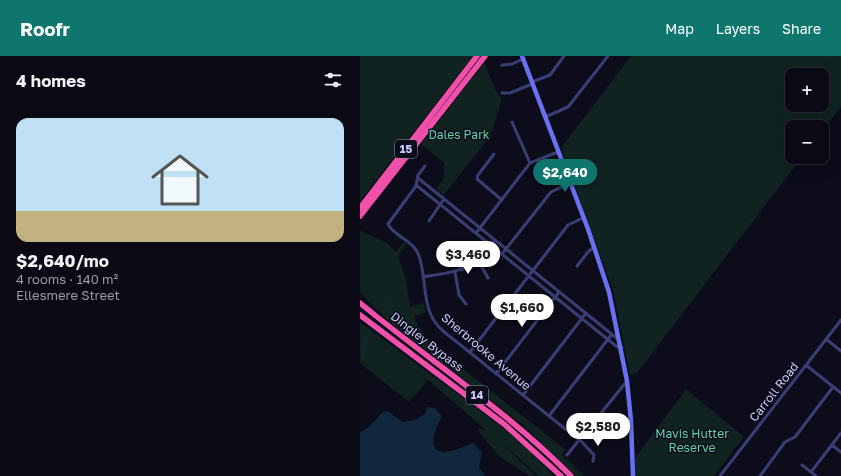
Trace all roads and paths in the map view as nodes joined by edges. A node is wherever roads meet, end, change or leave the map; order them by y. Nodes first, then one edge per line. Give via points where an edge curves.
1 (477, 56) edge
2 (485, 56) edge
3 (564, 56) edge
4 (608, 56) edge
5 (522, 58) edge
6 (502, 65) dead end
7 (532, 83) junction
8 (502, 93) dead end
9 (545, 117) junction
10 (512, 122) dead end
11 (558, 152) junction
12 (494, 154) dead end
13 (530, 163) junction
14 (425, 166) dead end
15 (418, 178) junction
16 (417, 184) junction
17 (570, 184) junction
18 (444, 199) junction
19 (502, 200) junction
20 (440, 204) junction
21 (360, 208) edge
22 (360, 216) edge
23 (583, 218) junction
24 (429, 221) dead end
25 (480, 228) junction
26 (476, 233) junction
27 (495, 240) junction
28 (491, 246) junction
29 (594, 247) junction
30 (506, 249) junction
31 (449, 251) dead end
32 (502, 254) junction
33 (478, 260) junction
34 (577, 266) dead end
35 (462, 270) junction
36 (533, 271) junction
37 (455, 272) junction
38 (529, 276) junction
39 (423, 277) junction
40 (488, 278) dead end
41 (559, 292) junction
42 (555, 297) junction
43 (360, 303) edge
44 (466, 304) dead end
45 (586, 313) junction
46 (360, 315) edge
47 (582, 318) junction
48 (841, 320) edge
49 (616, 323) junction
50 (605, 329) junction
51 (612, 334) junction
52 (826, 339) junction
53 (608, 340) junction
54 (620, 341) junction
55 (622, 348) junction
56 (841, 351) edge
57 (470, 352) junction
58 (806, 365) junction
59 (496, 374) junction
60 (627, 380) junction
61 (833, 387) junction
62 (841, 393) edge
63 (523, 395) junction
64 (549, 416) junction
65 (841, 433) edge
66 (579, 440) junction
67 (832, 445) junction
68 (841, 452) edge
69 (566, 454) dead end
70 (593, 461) dead end
71 (802, 465) dead end
72 (811, 472) junction
73 (633, 474) edge
74 (561, 476) edge
75 (571, 476) edge
76 (720, 476) edge
77 (760, 476) edge
78 (816, 476) edge

1 - 21 highway, 15
2 - 22 highway, 15
3 - 7 street via 550,75
4 - 9 street via 568,107
5 - 6 street via 512,64
5 - 7 main road
7 - 8 street via 510,93
7 - 9 main road
9 - 11 main road
10 - 13 street
11 - 13 street
11 - 17 main road
12 - 19 street via 477,179
13 - 19 street
14 - 15 street
15 - 16 street
15 - 18 street
16 - 20 street
16 - 39 street, Sherbrooke Avenue via 388,224 415,248
17 - 23 main road
17 - 30 street via 551,192
18 - 20 street
18 - 25 street
19 - 25 street
20 - 24 street
20 - 26 street
23 - 29 main road
23 - 36 street via 568,225
25 - 26 street
25 - 27 street
26 - 28 street
27 - 28 street
27 - 30 street
28 - 32 street
28 - 33 street
29 - 34 street
29 - 49 main road
30 - 32 street
30 - 36 street
31 - 35 street via 456,255
32 - 38 street
33 - 35 street
33 - 40 street
35 - 37 street
36 - 38 street
36 - 41 street
37 - 39 street
37 - 44 street via 459,295
38 - 42 street
38 - 57 street
39 - 57 street, Sherbrooke Avenue via 427,306 433,321
41 - 42 street
41 - 45 street
42 - 47 street
42 - 59 street
43 - 75 highway, Dingley Bypass / 14 via 516,424
45 - 47 street
45 - 50 street
46 - 74 highway, Dingley Bypass / 14 via 504,424
47 - 53 street
47 - 63 street
48 - 52 street, Carroll Road
49 - 50 street via 611,330
49 - 54 main road
50 - 51 street
51 - 53 street
51 - 54 street
52 - 56 street
52 - 58 street, Carroll Road
53 - 55 street
53 - 64 street
54 - 55 main road
55 - 60 main road
57 - 59 street, Sherbrooke Avenue
58 - 61 street
58 - 76 street, Carroll Road
59 - 63 street, Sherbrooke Avenue
60 - 66 street
60 - 73 main road
61 - 62 street
61 - 77 street via 795,437 785,442
63 - 64 street, Sherbrooke Avenue
64 - 66 street, Sherbrooke Avenue
65 - 67 street
66 - 69 street
66 - 70 street, Sherbrooke Avenue via 594,455
67 - 68 street
67 - 72 street
71 - 72 street
72 - 78 street

